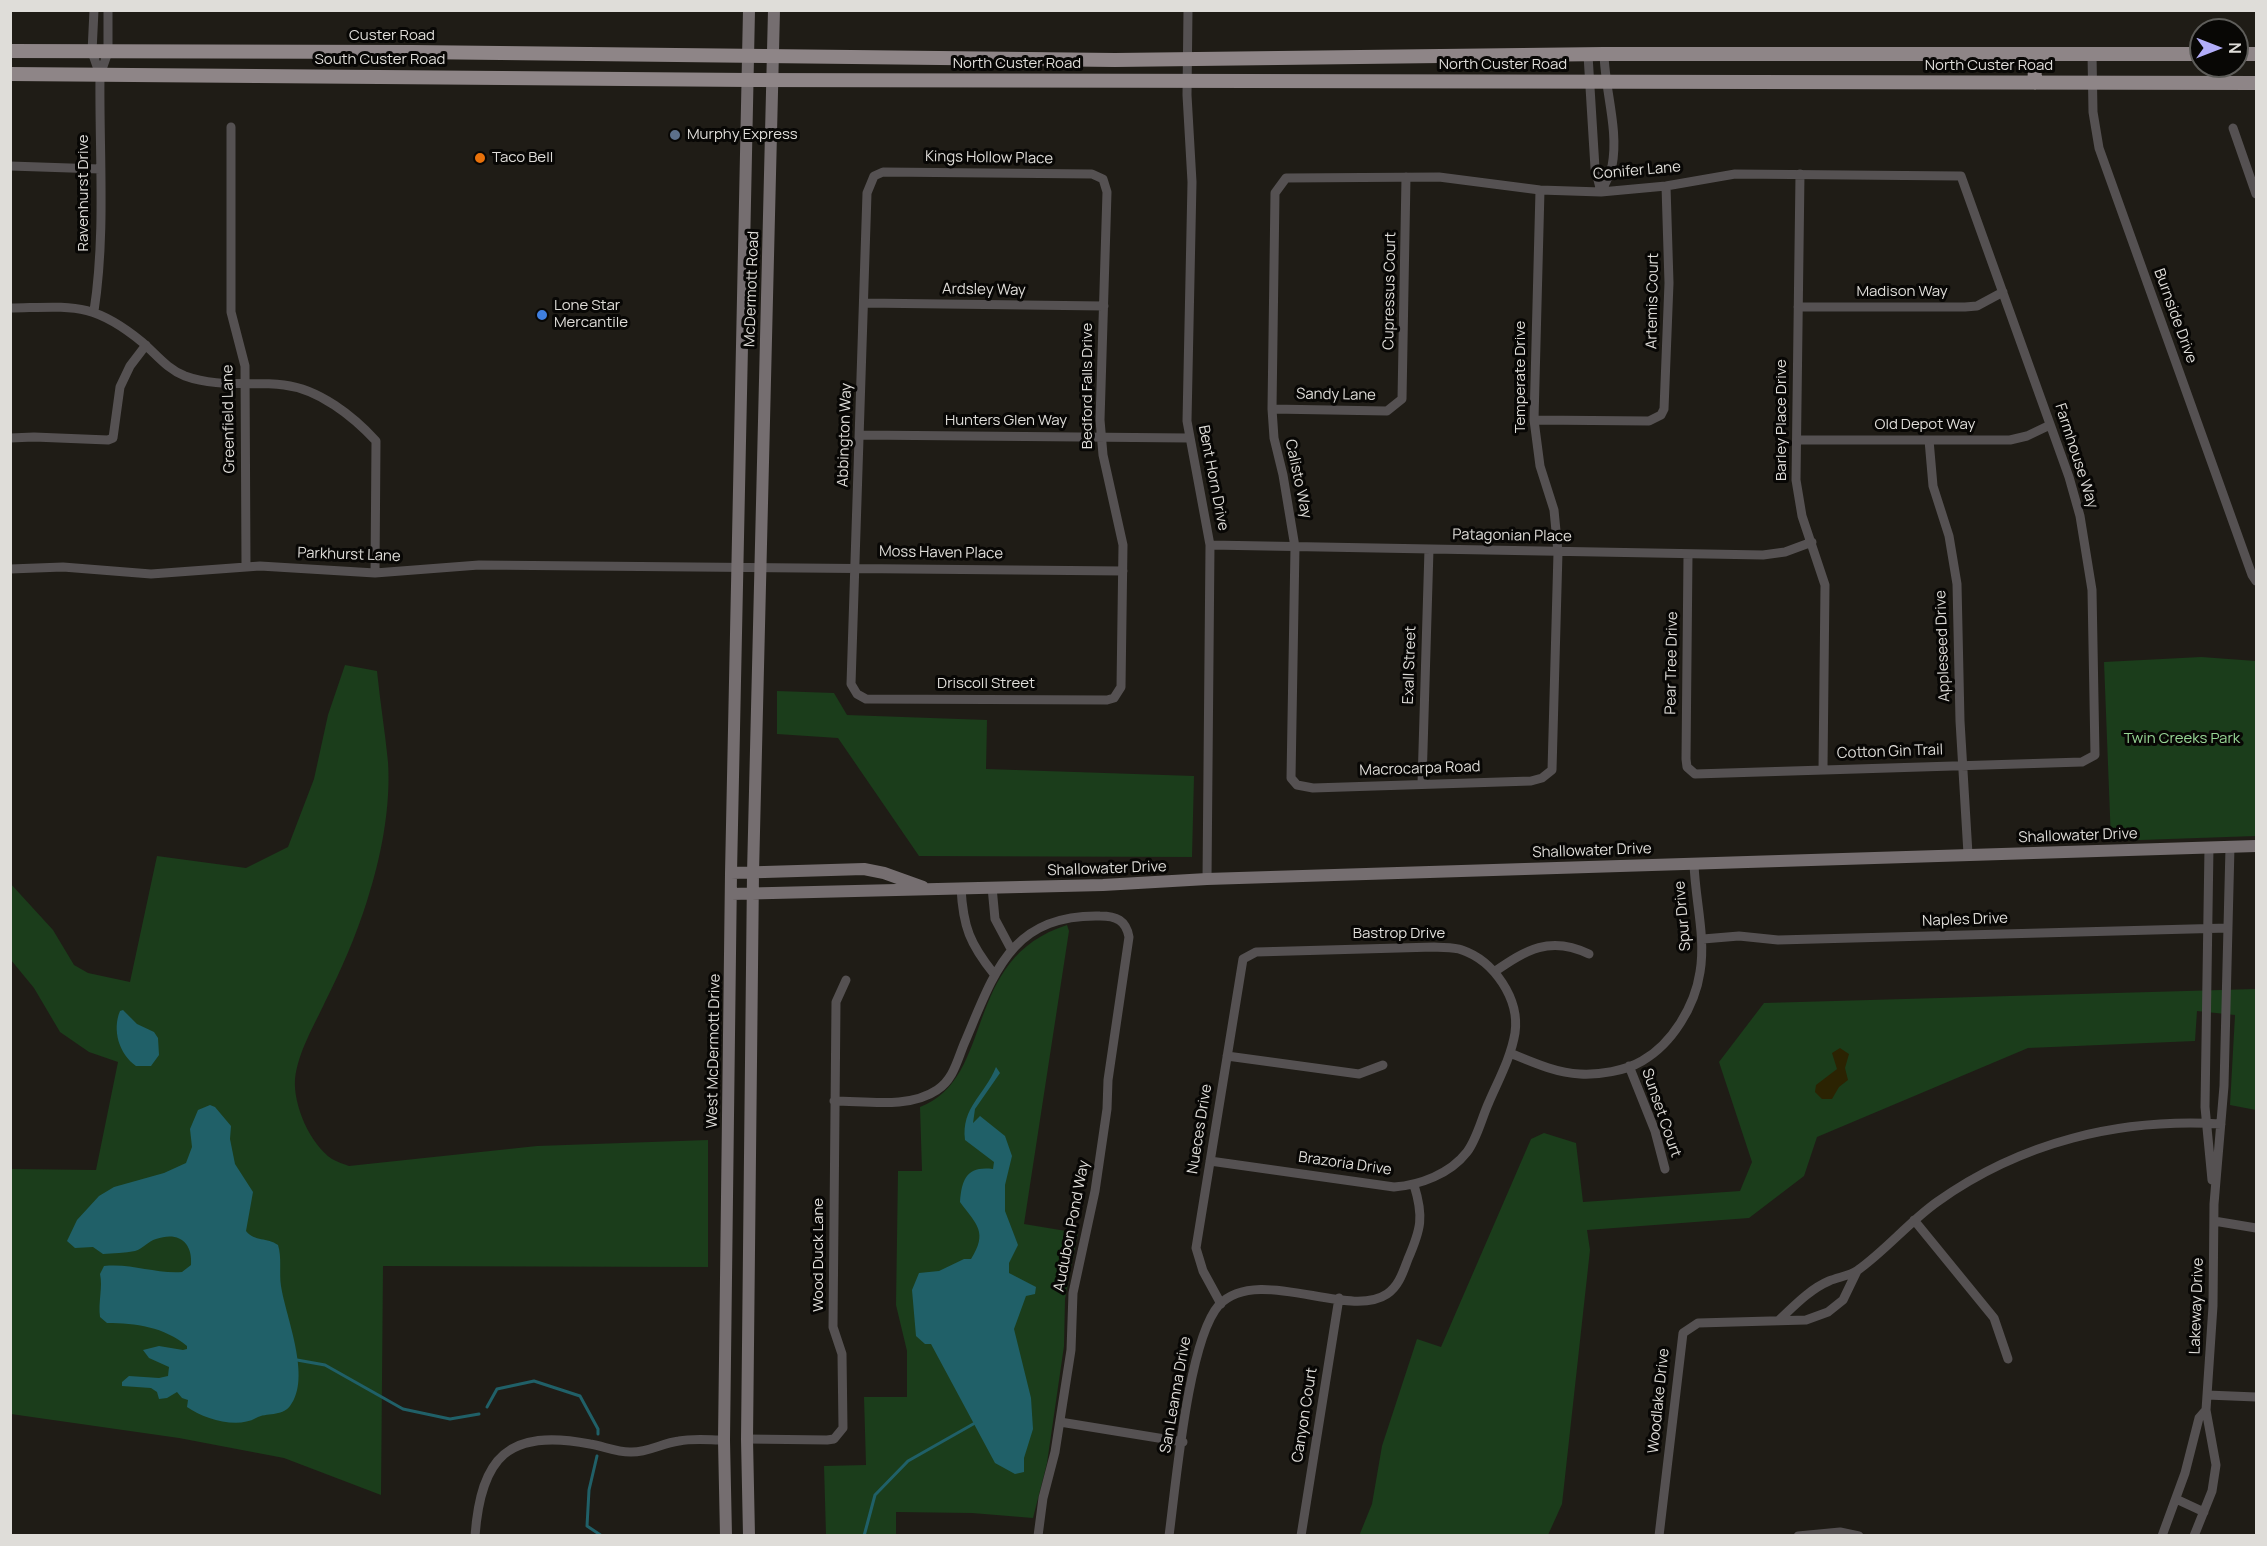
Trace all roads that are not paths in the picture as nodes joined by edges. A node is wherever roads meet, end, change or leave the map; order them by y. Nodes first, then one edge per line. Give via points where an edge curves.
1 (94, 10) edge
2 (108, 10) edge
3 (749, 10) edge
4 (774, 10) edge
5 (1188, 10) edge
6 (10, 51) edge
7 (92, 52) junction
8 (108, 52) junction
9 (1604, 54) junction
10 (2034, 54) junction
11 (2092, 54) junction
12 (2189, 54) edge
13 (1588, 55) junction
14 (749, 56) junction
15 (773, 57) junction
16 (1021, 59) junction
17 (1188, 59) junction
18 (10, 74) edge
19 (99, 75) junction
20 (749, 80) junction
21 (772, 80) junction
22 (1022, 80) junction
23 (1188, 82) junction
24 (1589, 82) junction
25 (1605, 82) junction
26 (2035, 83) junction
27 (2093, 83) junction
28 (2256, 83) edge
29 (231, 127) dead end
30 (2233, 128) dead end
31 (10, 166) edge
32 (100, 169) junction
33 (1800, 174) junction
34 (874, 176) joint
35 (1961, 176) joint
36 (1407, 177) junction
37 (1103, 179) joint
38 (1280, 182) joint
39 (1665, 186) junction
40 (1540, 190) junction
41 (1601, 192) junction
42 (2256, 194) edge
43 (2002, 292) junction
44 (864, 303) junction
45 (1104, 306) junction
46 (1798, 307) junction
47 (10, 308) edge
48 (94, 311) junction
49 (146, 345) junction
50 (742, 349) junction
51 (765, 350) junction
52 (246, 384) junction
53 (1398, 405) joint
54 (1272, 409) junction
55 (1534, 420) junction
56 (2050, 425) junction
57 (860, 435) junction
58 (1101, 437) junction
59 (10, 438) edge
60 (1189, 438) junction
61 (1797, 440) junction
62 (1929, 440) junction
63 (1812, 542) junction
64 (1210, 545) junction
65 (1295, 547) junction
66 (1429, 549) junction
67 (1558, 552) junction
68 (1688, 555) junction
69 (246, 567) junction
70 (737, 567) junction
71 (855, 567) junction
72 (760, 568) junction
73 (10, 569) edge
74 (1123, 571) junction
75 (375, 573) junction
76 (2256, 582) edge
77 (857, 694) joint
78 (1114, 698) joint
79 (2092, 758) joint
80 (1965, 765) junction
81 (1689, 770) joint
82 (1823, 770) junction
83 (1548, 775) joint
84 (732, 777) junction
85 (755, 777) junction
86 (1293, 782) joint
87 (1422, 783) junction
88 (2256, 846) edge
89 (2209, 847) junction
90 (2230, 847) junction
91 (1968, 854) junction
92 (1694, 863) junction
93 (853, 869) junction
94 (731, 873) junction
95 (753, 873) junction
96 (1207, 879) junction
97 (961, 888) junction
98 (992, 888) junction
99 (929, 889) junction
100 (832, 892) junction
101 (753, 893) junction
102 (730, 894) junction
103 (2208, 928) junction
104 (2228, 928) junction
105 (1703, 939) junction
106 (1011, 949) junction
107 (1589, 954) dead end
108 (1246, 955) joint
109 (1494, 972) junction
110 (994, 974) junction
111 (846, 980) dead end
112 (2207, 1003) junction
113 (2226, 1004) junction
114 (1510, 1053) junction
115 (1227, 1056) junction
116 (1383, 1065) dead end
117 (1629, 1066) junction
118 (834, 1101) junction
119 (2206, 1123) junction
120 (2221, 1124) junction
121 (1210, 1161) junction
122 (1665, 1169) dead end
123 (1414, 1185) junction
124 (2214, 1204) junction
125 (1914, 1220) junction
126 (2214, 1221) junction
127 (2256, 1228) edge
128 (1857, 1271) junction
129 (1339, 1298) junction
130 (1221, 1304) junction
131 (1779, 1320) junction
132 (2008, 1359) dead end
133 (2207, 1395) junction
134 (2256, 1397) edge
135 (2206, 1410) junction
136 (1060, 1422) junction
137 (747, 1439) junction
138 (724, 1440) junction
139 (1183, 1442) junction
140 (2176, 1499) junction
141 (2204, 1512) junction
142 (475, 1536) edge
143 (726, 1536) edge
144 (749, 1536) edge
145 (1038, 1536) edge
146 (1169, 1536) edge
147 (1301, 1536) edge
148 (1659, 1536) edge
149 (1798, 1536) edge
150 (1859, 1536) edge
151 (2162, 1536) edge
152 (2194, 1536) edge

1 - 7 street, Ravenhurst Drive
2 - 8 street, Ravenhurst Drive
3 - 14 main road, McDermott Road
4 - 15 main road, McDermott Road
5 - 17 street, Bent Horn Drive
6 - 7 main road, Custer Road
7 - 8 main road, Custer Road
7 - 19 street, Ravenhurst Drive
8 - 14 main road, Custer Road
8 - 19 street, Ravenhurst Drive
9 - 10 main road, North Custer Road
9 - 13 main road, North Custer Road
9 - 25 street
10 - 11 main road, North Custer Road
10 - 26 main road
11 - 12 main road, North Custer Road
11 - 27 street, Burnside Drive
13 - 17 main road, North Custer Road
13 - 24 street
14 - 15 main road, Custer Road
14 - 20 main road, McDermott Road
15 - 16 main road, North Custer Road
15 - 21 main road, McDermott Road
16 - 17 main road, North Custer Road
16 - 22 main road
17 - 23 street, Bent Horn Drive
18 - 19 main road, South Custer Road
19 - 20 main road, South Custer Road
19 - 32 street, Ravenhurst Drive
20 - 21 main road, North Custer Road
20 - 50 main road, McDermott Road
21 - 22 main road, North Custer Road
21 - 51 main road, McDermott Road
22 - 23 main road, North Custer Road
23 - 24 main road, North Custer Road
23 - 60 street, Bent Horn Drive
24 - 25 main road, North Custer Road
24 - 41 street via 1594,168
25 - 26 main road, North Custer Road
25 - 41 street via 1613,150 1612,167
26 - 27 main road, North Custer Road
27 - 28 main road, North Custer Road
27 - 76 street, Burnside Drive via 2099,148
29 - 52 street, Greenfield Lane via 231,312
30 - 42 street
31 - 32 street
32 - 48 street, Ravenhurst Drive via 99,278
33 - 35 street, Conifer Lane
33 - 39 street, Conifer Lane via 1735,174
33 - 46 street, Barley Place Drive
34 - 37 street, Kings Hollow Place via 893,172 1092,174
34 - 44 street, Abbington Way via 867,193
35 - 43 street, Farmhouse Way
36 - 38 street, Conifer Lane via 1292,176
36 - 40 street, Conifer Lane via 1440,177
36 - 53 street, Cupressus Court via 1404,392
37 - 45 street, Bedford Falls Drive via 1107,192
38 - 54 street, Calisto Way via 1274,199
39 - 41 street, Conifer Lane
39 - 55 street, Artemis Court via 1669,283 1665,403 1660,415 1649,421
40 - 41 street, Conifer Lane
40 - 55 street, Temperate Drive
43 - 46 street, Madison Way via 1965,308
43 - 56 street, Farmhouse Way
44 - 45 street, Ardsley Way
44 - 57 street, Abbington Way
45 - 58 street, Bedford Falls Drive
46 - 61 street, Barley Place Drive
47 - 48 street via 68,307
48 - 49 street via 122,325
49 - 52 street via 182,375 205,382
49 - 59 street via 120,387 112,438
50 - 51 main road
50 - 70 main road, McDermott Road
51 - 72 main road, McDermott Road
52 - 69 street, Greenfield Lane
52 - 75 street via 285,385 306,391 336,407 376,441
53 - 54 street, Sandy Lane via 1387,411
54 - 65 street, Calisto Way
55 - 67 street, Temperate Drive via 1540,466 1556,520
56 - 62 street, Old Depot Way via 2010,440
56 - 79 street, Farmhouse Way via 2077,506 2088,556 2097,744
57 - 58 street, Hunters Glen Way
57 - 71 street, Abbington Way
58 - 60 street, Hunters Glen Way
58 - 74 street, Bedford Falls Drive via 1121,527
60 - 64 street, Bent Horn Drive
61 - 62 street, Old Depot Way
61 - 63 street, Barley Place Drive via 1796,480 1802,516
62 - 80 street, Appleseed Drive via 1933,486 1954,561
63 - 68 street, Patagonian Place via 1763,555
63 - 82 street, Barley Place Drive via 1825,585
64 - 65 street, Patagonian Place
64 - 96 street, Bent Horn Drive
65 - 66 street, Patagonian Place
65 - 86 street, Calisto Way via 1290,761
66 - 67 street, Patagonian Place
66 - 87 street, Exall Street
67 - 68 street, Patagonian Place
67 - 83 street, Temperate Drive via 1554,764
68 - 81 street, Pear Tree Drive
69 - 73 street, Parkhurst Lane via 151,574 63,567
69 - 75 street, Parkhurst Lane
70 - 72 street, Parkhurst Lane
70 - 75 street, Parkhurst Lane via 479,565
70 - 84 main road, West McDermott Drive
71 - 72 street, Moss Haven Place
71 - 74 street, Moss Haven Place
71 - 77 street, Abbington Way via 852,684
72 - 85 main road
74 - 78 street, Bedford Falls Drive via 1121,687
77 - 78 street, Driscoll Street via 866,699
79 - 80 street, Cotton Gin Trail via 2082,762
80 - 82 street, Cotton Gin Trail
80 - 91 street, Appleseed Drive
81 - 82 street, Cotton Gin Trail via 1695,774
83 - 87 street, Macrocarpa Road via 1531,781
84 - 85 main road
84 - 94 main road, West McDermott Drive
85 - 95 main road
86 - 87 street, Macrocarpa Road via 1313,788
88 - 90 main road, Shallowater Drive
89 - 90 main road, Shallowater Drive
89 - 91 main road, Shallowater Drive
89 - 103 street, Lakeway Drive
90 - 104 street, Lakeway Drive
91 - 92 main road, Shallowater Drive
92 - 96 main road, Shallowater Drive
92 - 105 street, Spur Drive
93 - 95 main road, Shallowater Drive
93 - 99 main road, Shallowater Drive via 884,873
93 - 100 main road via 846,884
94 - 95 main road, Shallowater Drive
94 - 102 main road, West McDermott Drive
95 - 101 main road
96 - 98 main road, Shallowater Drive
97 - 98 main road, Shallowater Drive
97 - 99 main road, Shallowater Drive
97 - 110 street via 963,918 971,942
98 - 106 street via 995,919
99 - 100 main road, Shallowater Drive
100 - 101 main road, Shallowater Drive
101 - 102 main road, Shallowater Drive
101 - 137 main road
102 - 138 main road, West McDermott Drive
103 - 104 street, Naples Drive
103 - 105 street, Naples Drive
103 - 112 street, Lakeway Drive
104 - 113 street, Lakeway Drive
105 - 117 street, Spur Drive via 1700,973 1691,1005 1671,1035 1642,1062
106 - 110 street
106 - 136 street, Audubon Pond Way via 1039,928 1076,915 1113,916 1122,922 1129,937 1095,1191 1072,1293 1071,1350
107 - 109 street via 1570,945 1548,945 1523,952
108 - 109 street, Bastrop Drive via 1443,948 1461,950
108 - 115 street, Nueces Drive
109 - 114 street, Bastrop Drive via 1504,984 1515,1012
110 - 118 street via 950,1079 938,1090 909,1101
111 - 118 street, Wood Duck Lane via 836,1002
112 - 113 street
112 - 119 street, Lakeway Drive
113 - 120 street, Lakeway Drive
114 - 117 street, Spur Drive via 1578,1074 1608,1073
114 - 123 street, Brazoria Drive via 1468,1152 1448,1170
115 - 116 street via 1359,1074
115 - 121 street, Nueces Drive
117 - 122 street, Sunset Court via 1655,1131
118 - 137 street, Wood Duck Lane via 833,1327 842,1354 843,1428 840,1435 827,1440
119 - 120 street, Woodlake Drive
119 - 124 street, Lakeway Drive
119 - 125 street, Woodlake Drive via 2149,1124 2067,1139 1988,1171
120 - 124 street, Lakeway Drive
121 - 123 street, Brazoria Drive via 1394,1187
121 - 130 street, Nueces Drive via 1196,1248
123 - 129 street via 1422,1210 1419,1233 1397,1285 1376,1300
124 - 126 street, Lakeway Drive
125 - 128 street, Woodlake Drive
125 - 132 street via 1994,1318
126 - 127 street
126 - 133 street, Lakeway Drive
128 - 131 street, Woodlake Drive via 1827,1281
128 - 131 street, Woodlake Drive via 1843,1300 1828,1312 1806,1320
129 - 130 street via 1275,1289 1245,1292
129 - 147 street, Canyon Court
130 - 139 street, San Leanna Drive via 1199,1343
131 - 148 street, Woodlake Drive via 1698,1323 1683,1333
133 - 134 street
133 - 135 street, Lakeway Drive
135 - 140 street, Lakeway Drive via 2199,1418
135 - 141 street, Lakeway Drive via 2216,1465
136 - 139 street
136 - 145 street, Audubon Pond Way
137 - 138 main road
137 - 144 main road
138 - 142 street via 677,1441 631,1453 567,1441 537,1440 518,1445 504,1453 486,1476
138 - 143 main road, West McDermott Drive
139 - 146 street, San Leanna Drive
140 - 141 street
140 - 151 street, Lakeway Drive
141 - 152 street, Lakeway Drive
149 - 150 street via 1840,1532

